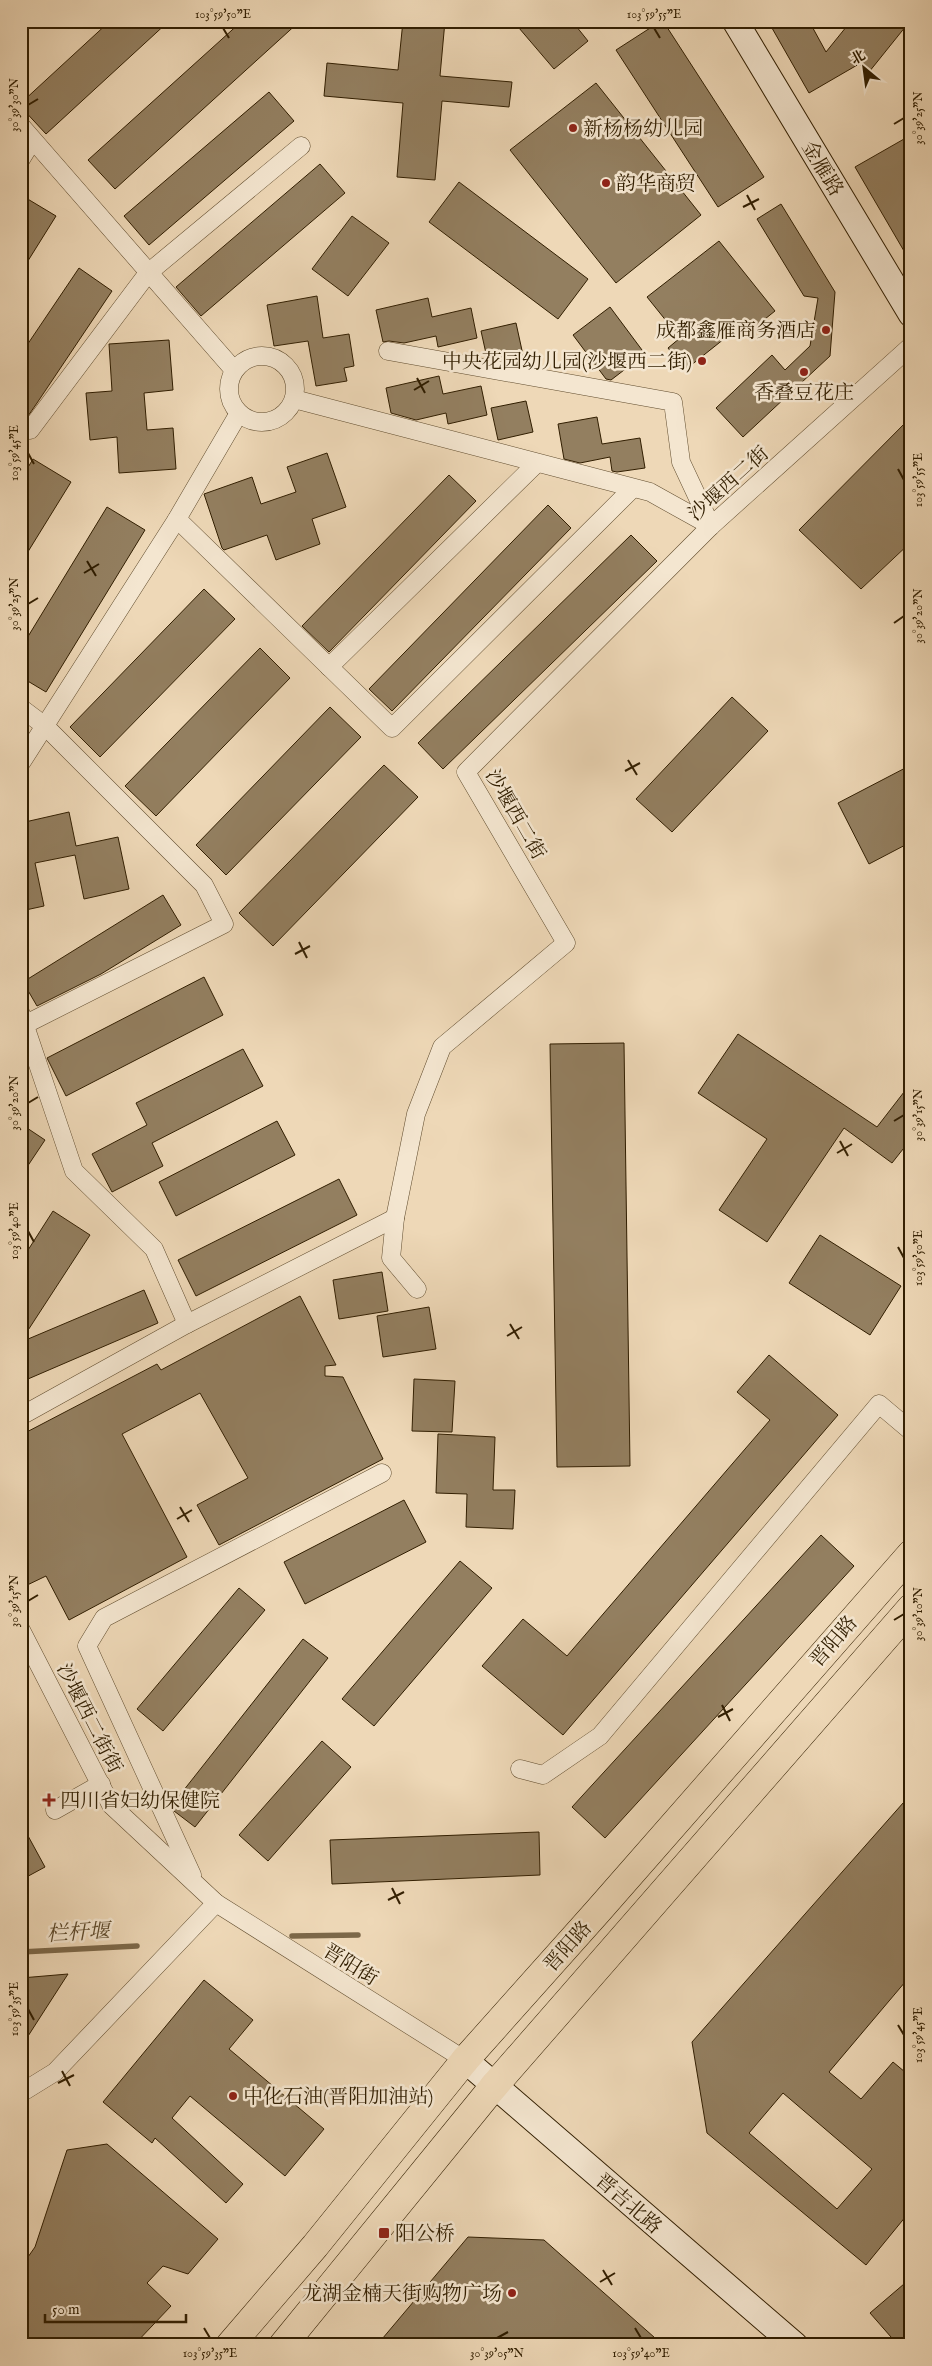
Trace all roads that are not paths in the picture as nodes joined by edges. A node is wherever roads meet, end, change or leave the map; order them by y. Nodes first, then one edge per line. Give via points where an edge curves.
1 (735, 21) edge
2 (21, 126) edge
3 (32, 141) junction
4 (302, 146) dead end
5 (21, 159) edge
6 (148, 273) junction
7 (911, 314) edge
8 (911, 346) edge
9 (388, 351) dead end
10 (234, 370) junction
11 (294, 399) junction
12 (239, 414) junction
13 (21, 424) edge
14 (537, 464) junction
15 (632, 489) junction
16 (177, 520) junction
17 (711, 526) junction
18 (329, 667) junction
19 (21, 708) edge
20 (45, 726) junction
21 (21, 763) edge
22 (24, 1018) edge
23 (395, 1218) junction
24 (417, 1289) dead end
25 (187, 1324) junction
26 (21, 1416) edge
27 (911, 1431) edge
28 (382, 1473) dead end
29 (911, 1554) edge
30 (911, 1608) edge
31 (21, 1630) edge
32 (520, 1769) dead end
33 (101, 1784) junction
34 (56, 1810) dead end
35 (196, 1884) junction
36 (216, 1903) junction
37 (465, 2060) junction
38 (494, 2086) junction
39 (21, 2094) edge
40 (230, 2345) edge
41 (283, 2345) edge
42 (794, 2345) edge

1 - 7 street, 金雁路
2 - 3 street
3 - 5 street
3 - 6 street
4 - 6 street
6 - 10 street
6 - 13 street via 30,430
8 - 17 street, 沙堰西二街
9 - 17 street via 673,402 681,462
10 - 11 street via 248,358 276,358 294,380
10 - 12 street via 229,397
11 - 12 street via 283,414 266,422 256,422
11 - 14 street
12 - 16 street
14 - 15 street
14 - 18 street
15 - 17 street via 650,492
15 - 18 street via 392,728
16 - 18 street
16 - 20 street
17 - 23 street, 沙堰西二街 via 466,772 566,943 442,1047 416,1114
19 - 20 street
20 - 21 street
20 - 22 street via 204,884 224,924
22 - 25 street via 74,1171 154,1249
23 - 24 street, 沙堰西二街 via 391,1258
23 - 25 street
25 - 26 street
27 - 32 street via 880,1404 600,1736 543,1775
28 - 35 street via 104,1618 87,1646
29 - 37 main road, 晋阳路
30 - 38 main road, 晋阳路
31 - 33 street, 沙堰西二街街
33 - 34 street
33 - 35 street, 沙堰西二街街 via 111,1805
35 - 36 street, 沙堰西二街街
36 - 37 street, 晋阳街
36 - 39 street via 55,2072
37 - 38 street, 晋吉北路
37 - 40 main road, 晋阳路 via 315,2246
38 - 41 main road, 晋阳路
38 - 42 street, 晋吉北路

